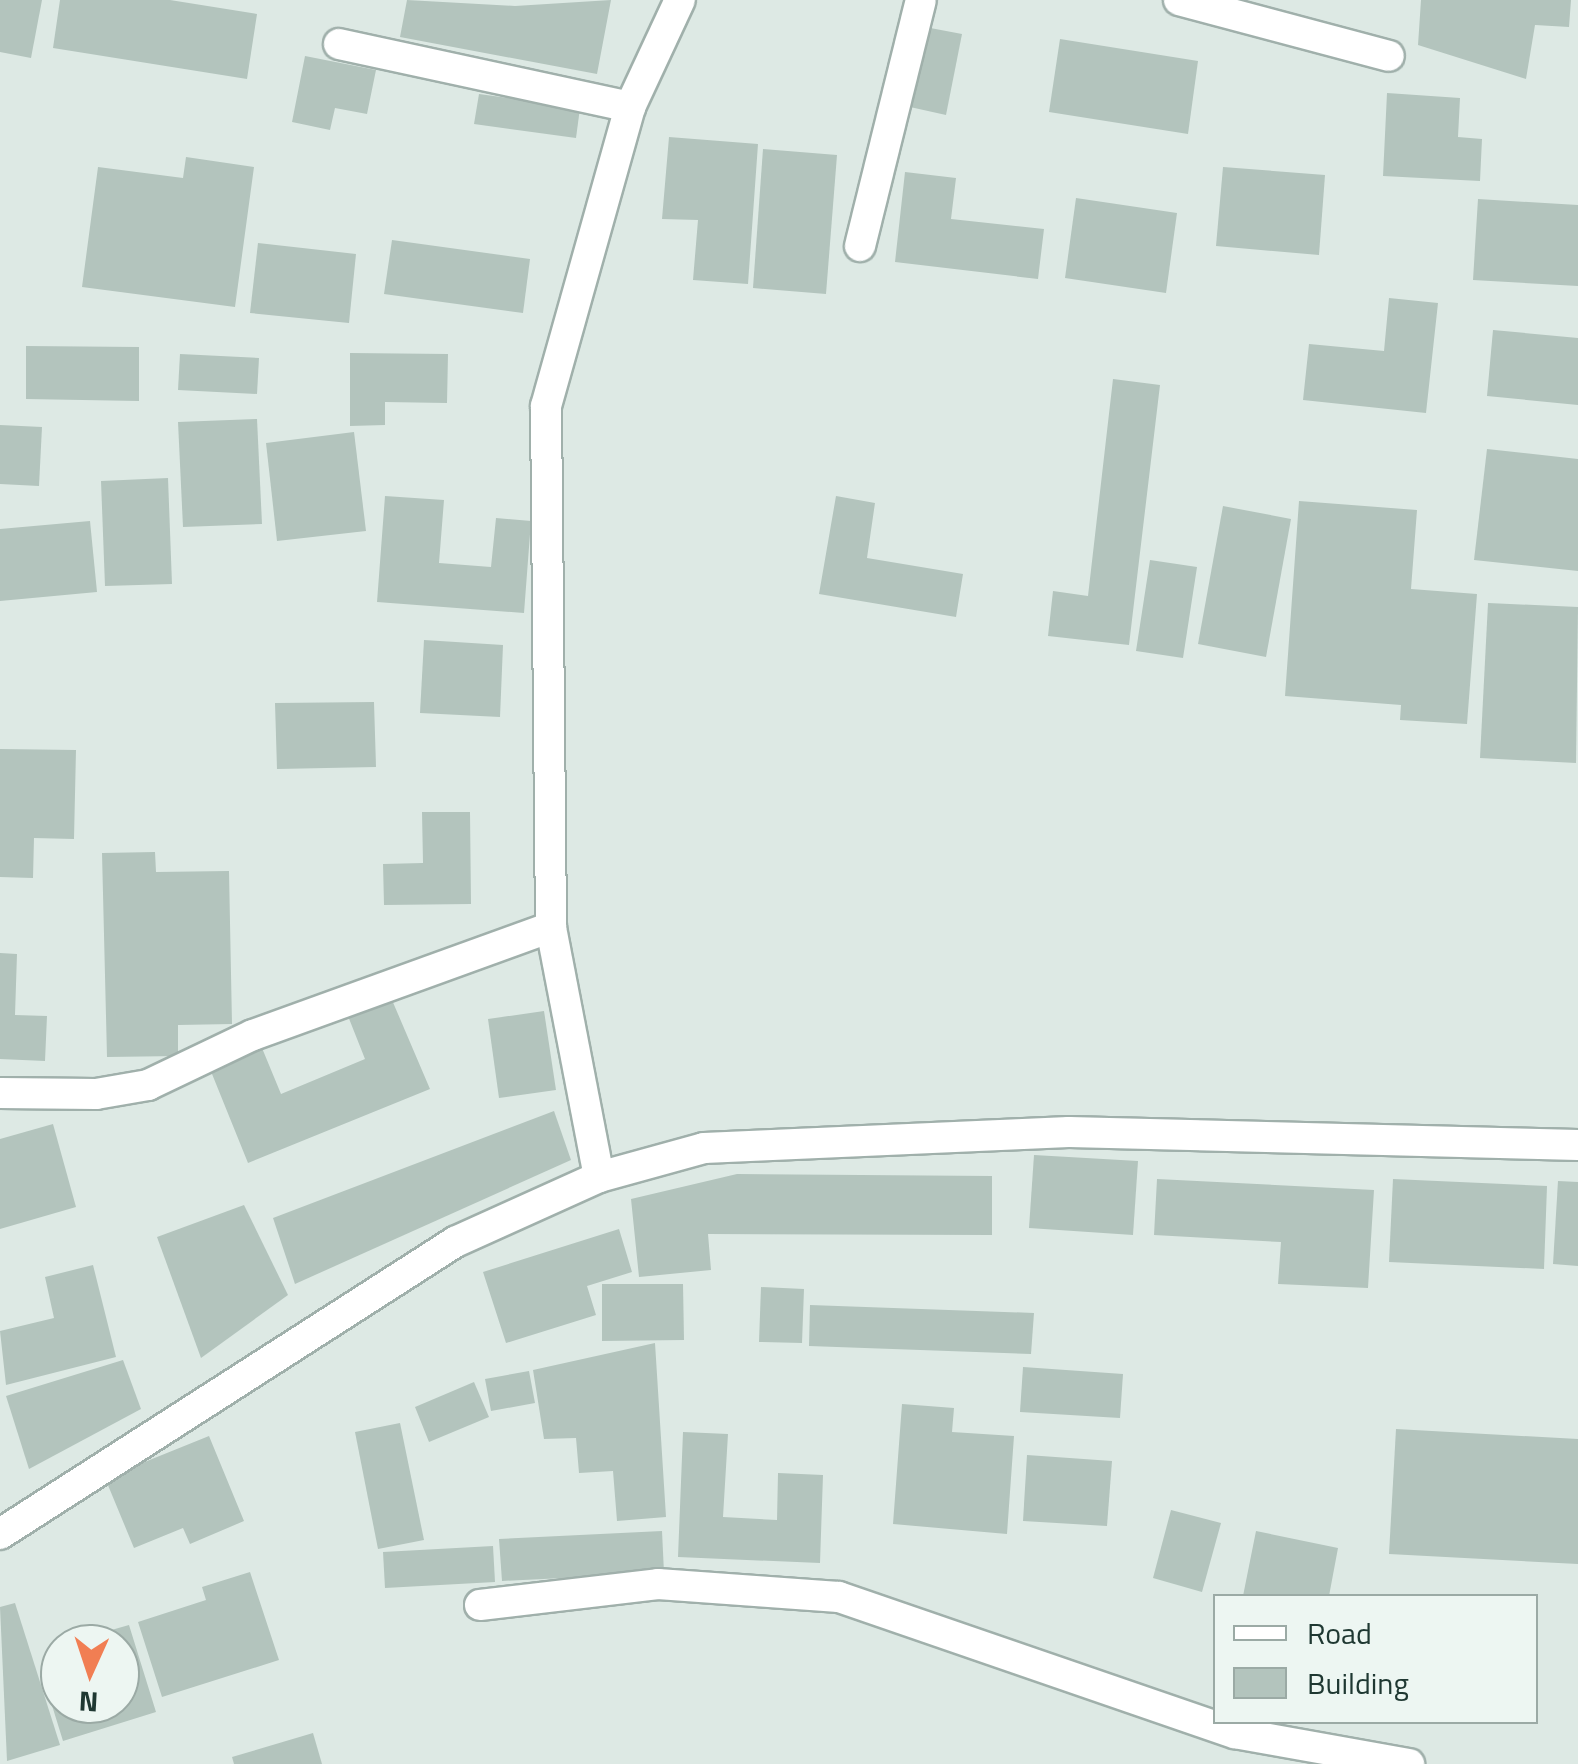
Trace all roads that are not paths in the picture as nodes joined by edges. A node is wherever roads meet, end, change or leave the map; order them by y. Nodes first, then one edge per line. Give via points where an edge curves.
1 (680, 0) edge
2 (920, 0) edge
3 (1179, 0) edge
4 (339, 44) dead end
5 (1389, 56) dead end
6 (630, 107) junction
7 (860, 246) dead end
8 (551, 927) junction
9 (0, 1093) edge
10 (1578, 1145) edge
11 (599, 1176) junction
12 (0, 1534) edge
13 (480, 1605) dead end
14 (1409, 1764) edge

1 - 6 street
2 - 7 street
3 - 5 street
4 - 6 street
6 - 8 street via 546,406
8 - 9 street via 253,1036 148,1085 96,1094
8 - 11 street
10 - 11 street via 1069,1132 704,1148
11 - 12 street via 455,1242
13 - 14 street via 658,1584 840,1596 1234,1733

